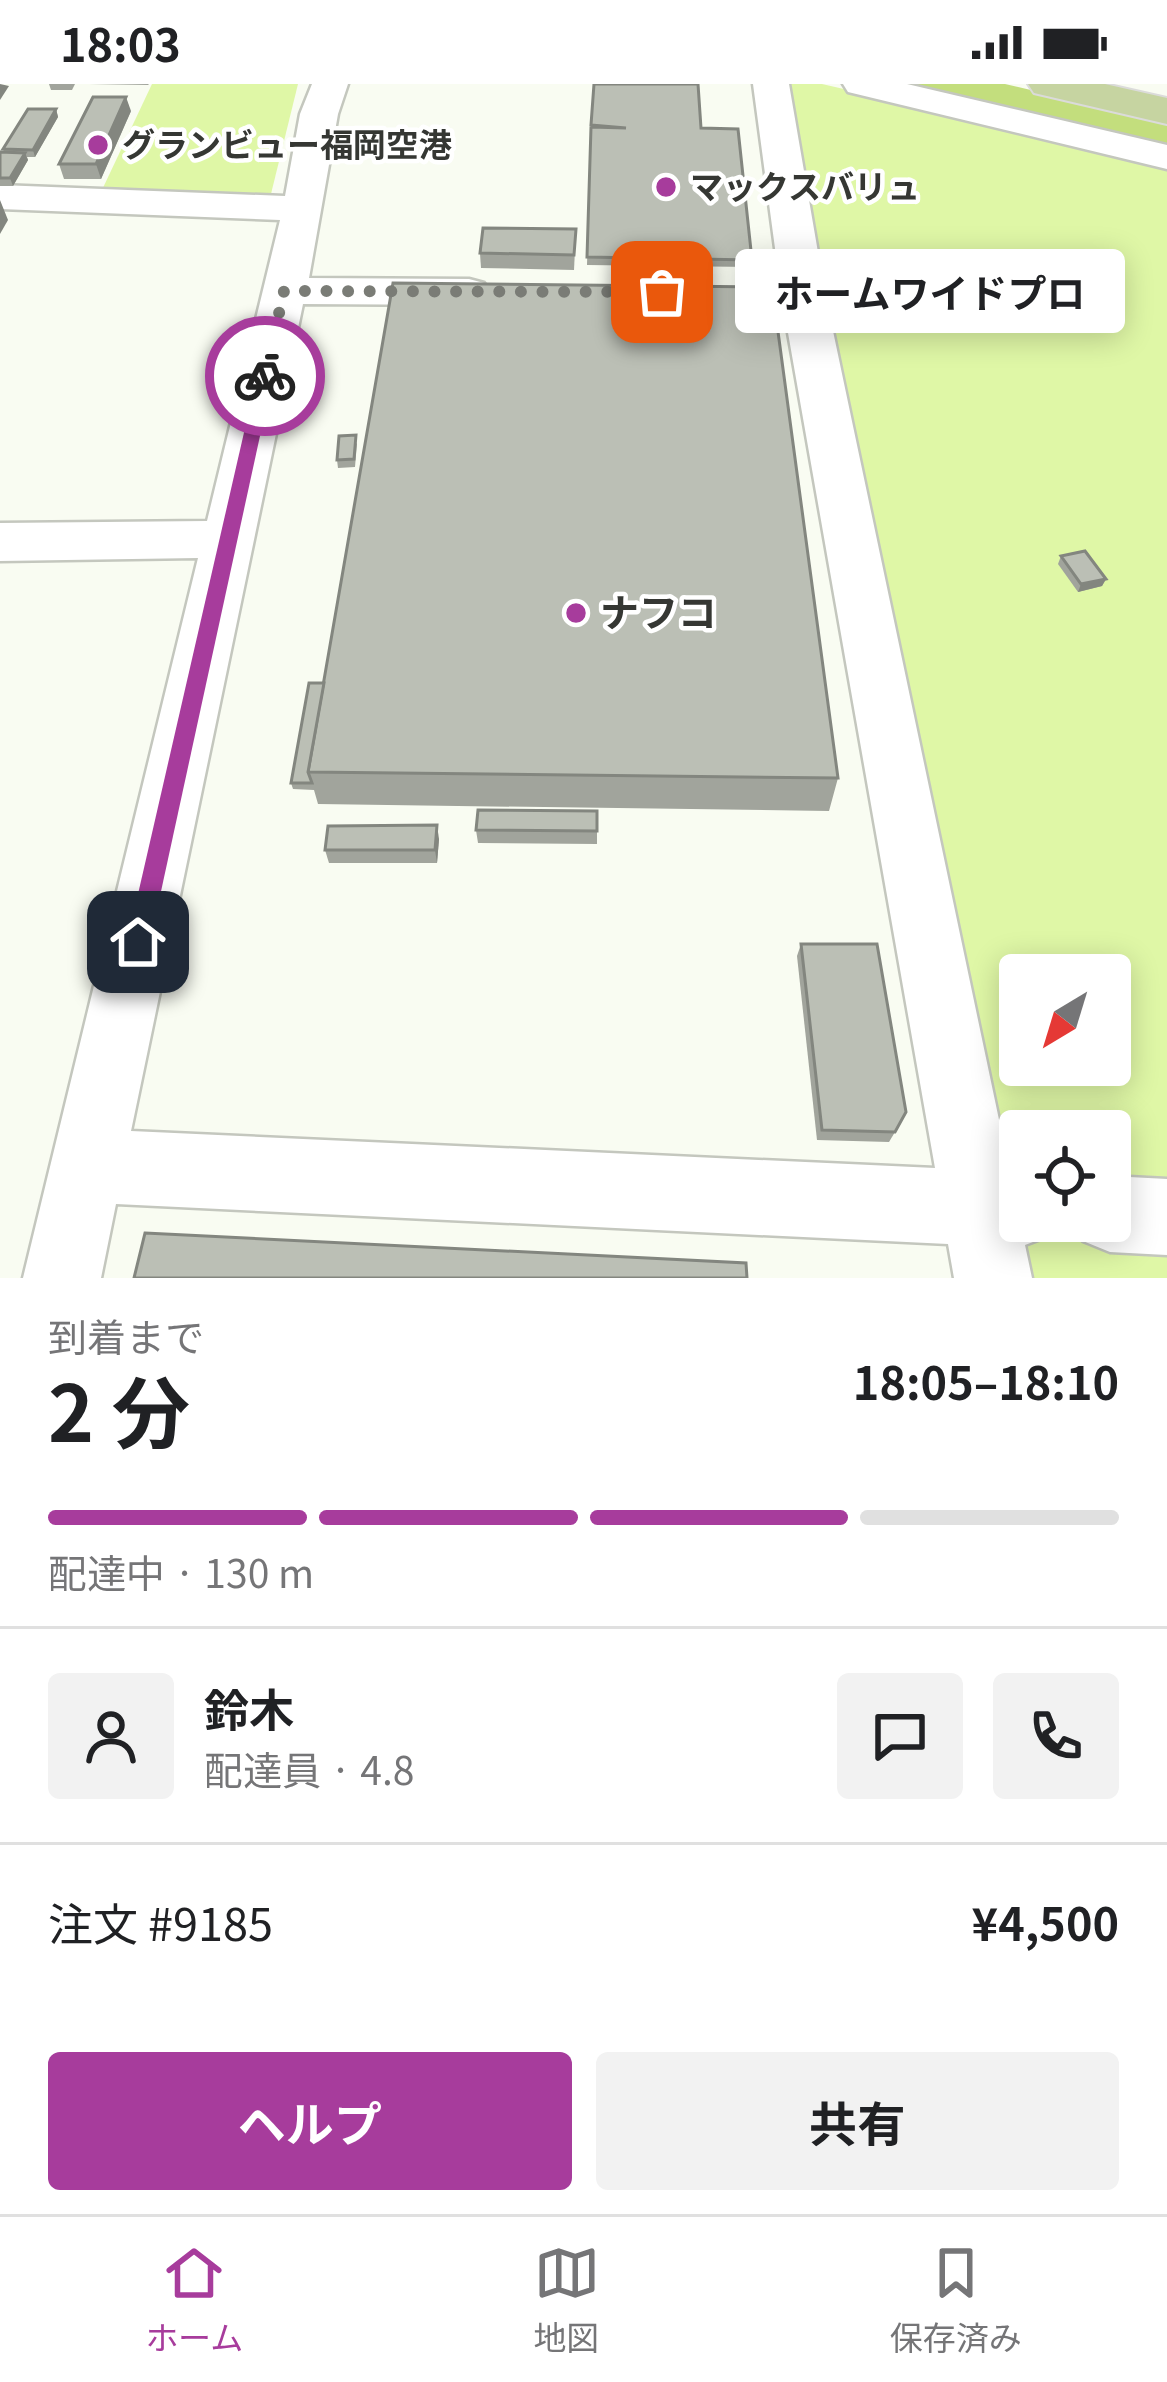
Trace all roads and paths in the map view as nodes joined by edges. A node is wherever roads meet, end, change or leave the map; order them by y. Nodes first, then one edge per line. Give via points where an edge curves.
1 (330, 84) edge
2 (771, 84) edge
3 (861, 84) edge
4 (1048, 84) edge
5 (1167, 111) edge
6 (1167, 157) edge
7 (0, 197) edge
8 (303, 209) junction
9 (284, 291) junction
10 (520, 292) edge
11 (229, 539) junction
12 (0, 542) edge
13 (88, 1166) junction
14 (1131, 1215) edge
15 (1167, 1217) edge
16 (998, 1232) edge
17 (62, 1278) edge

1 - 8 street
2 - 16 street via 780,293
3 - 6 street
4 - 5 main road
7 - 8 street
8 - 9 street
9 - 10 street
9 - 11 street
11 - 12 street
11 - 13 street
13 - 16 street
13 - 17 street
14 - 15 street

